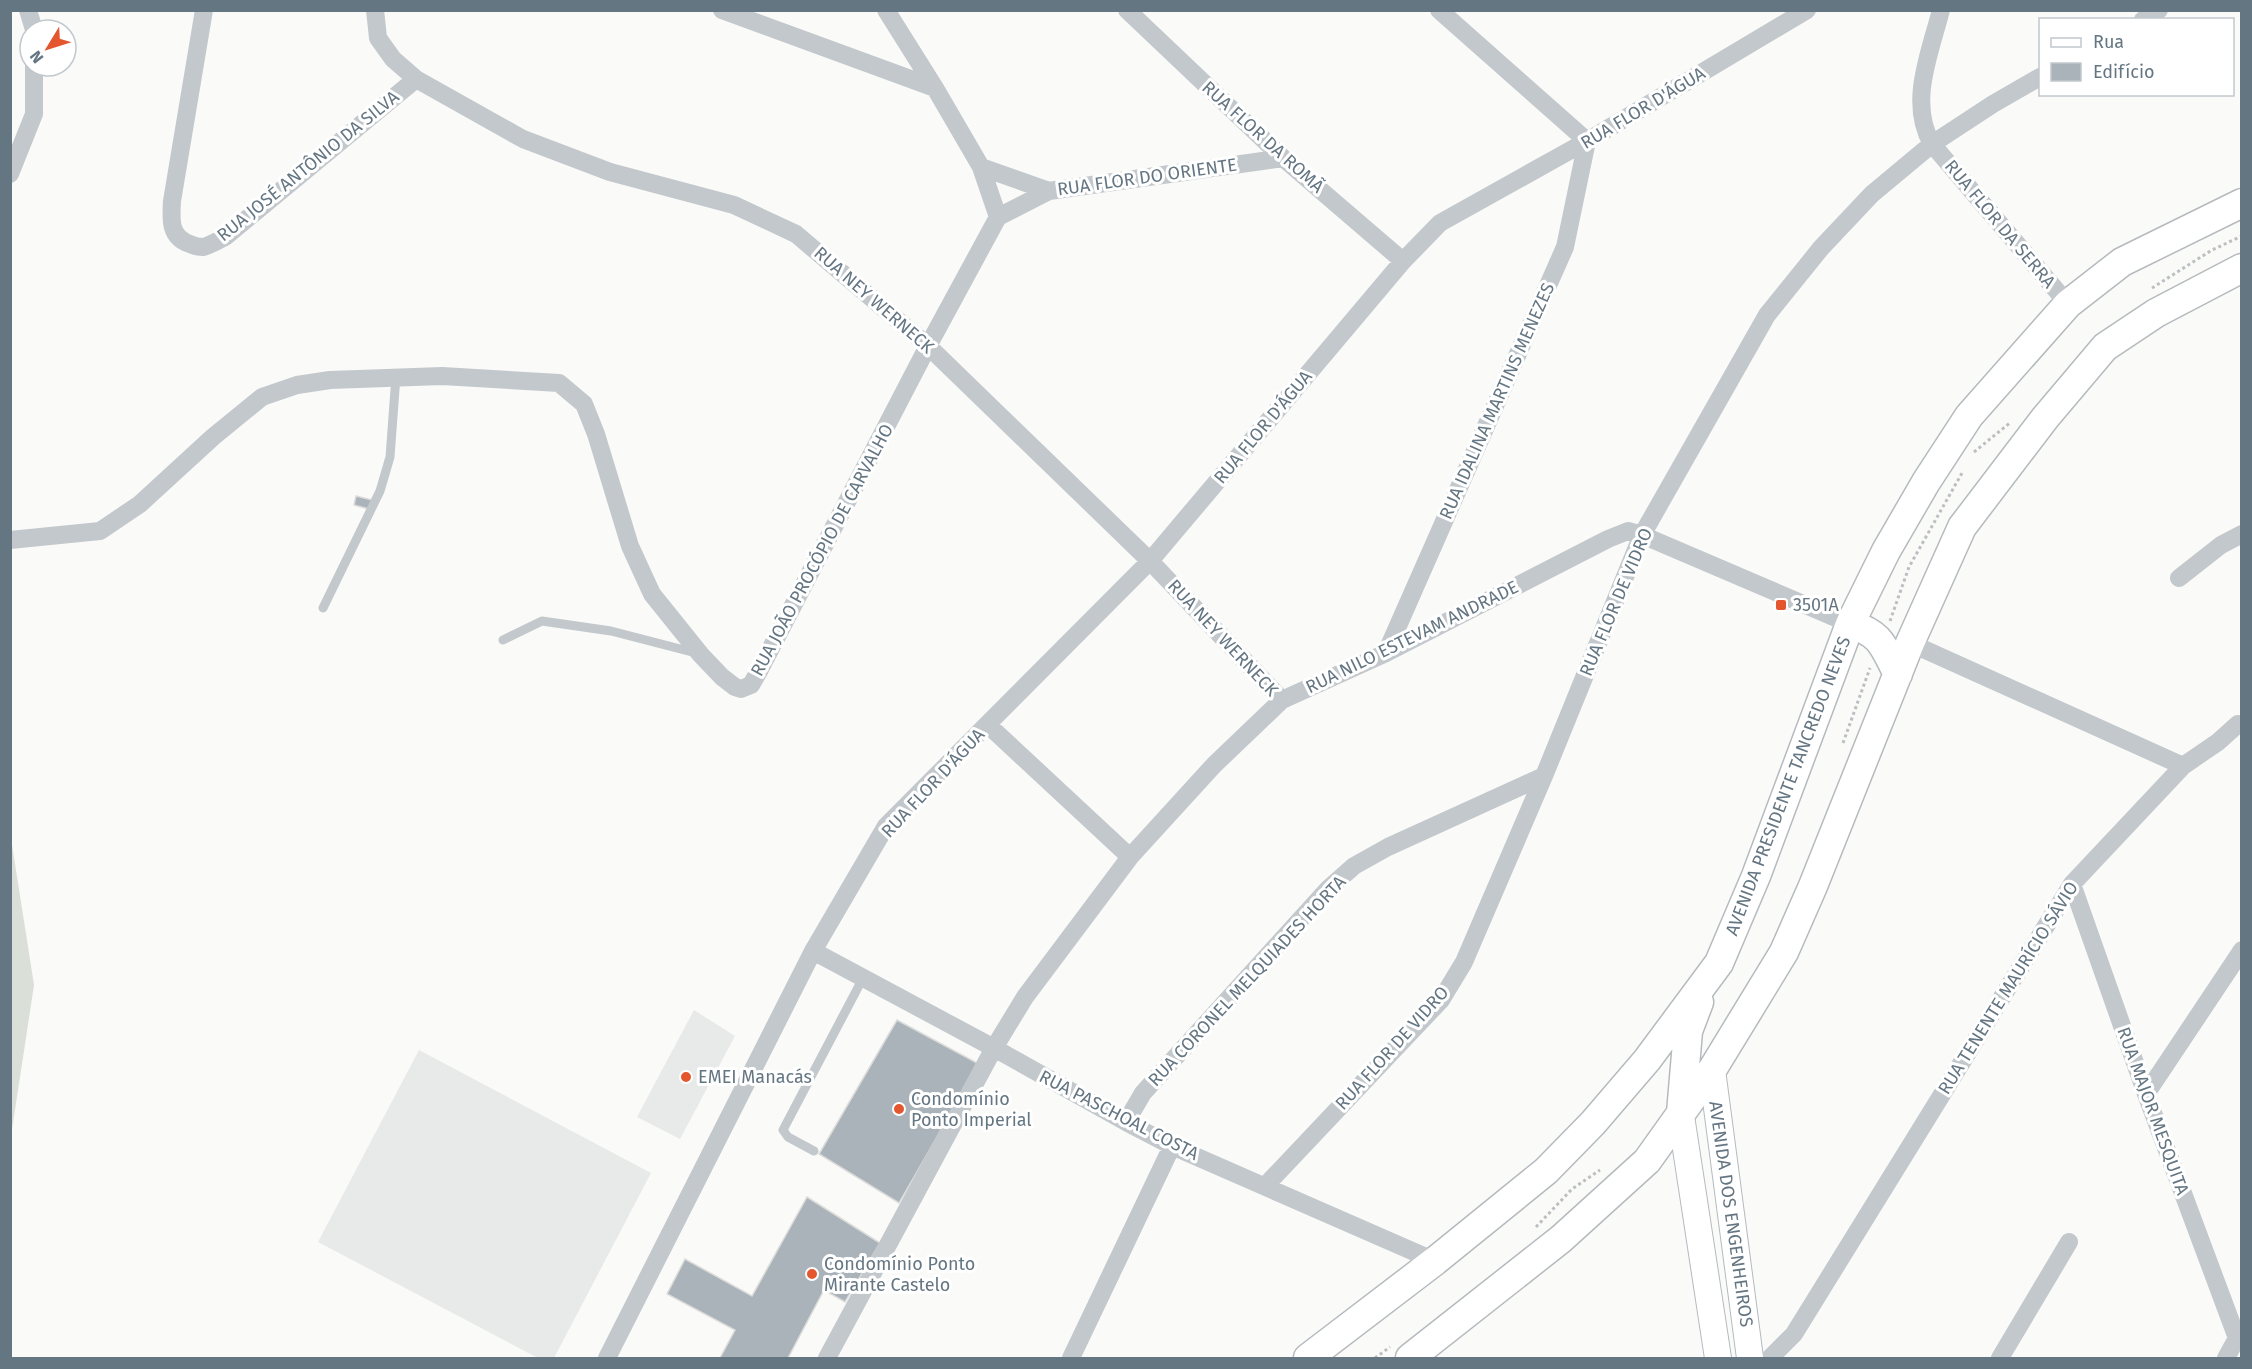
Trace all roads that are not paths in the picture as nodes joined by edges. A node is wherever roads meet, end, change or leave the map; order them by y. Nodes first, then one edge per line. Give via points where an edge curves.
1 (204, 10) edge
2 (375, 10) edge
3 (722, 10) edge
4 (886, 10) edge
5 (1127, 10) edge
6 (1439, 10) edge
7 (1807, 10) edge
8 (1941, 10) edge
9 (2159, 10) edge
10 (2146, 18) edge
11 (34, 78) edge
12 (2039, 78) edge
13 (417, 79) junction
14 (935, 88) junction
15 (1587, 141) junction
16 (1932, 144) junction
17 (1283, 158) junction
18 (981, 167) junction
19 (10, 174) edge
20 (1049, 191) junction
21 (2241, 203) edge
22 (998, 217) junction
23 (1403, 261) junction
24 (2240, 272) edge
25 (2068, 304) junction
26 (928, 346) junction
27 (396, 376) junction
28 (2241, 534) edge
29 (1642, 535) junction
30 (10, 540) edge
31 (1150, 561) junction
32 (2179, 578) dead end
33 (323, 608) dead end
34 (1850, 624) junction
35 (503, 640) dead end
36 (1910, 643) junction
37 (1386, 653) junction
38 (701, 655) junction
39 (1898, 674) junction
40 (1282, 700) junction
41 (2238, 724) dead end
42 (988, 725) junction
43 (2183, 766) junction
44 (1544, 776) junction
45 (1130, 857) junction
46 (2072, 884) junction
47 (2241, 950) edge
48 (813, 951) junction
49 (1719, 963) junction
50 (863, 978) junction
51 (994, 1048) junction
52 (1712, 1070) junction
53 (2146, 1094) junction
54 (1681, 1116) junction
55 (1126, 1122) junction
56 (1172, 1146) junction
57 (814, 1151) dead end
58 (1266, 1185) junction
59 (2069, 1242) dead end
60 (1435, 1261) junction
61 (2239, 1338) edge
62 (607, 1359) edge
63 (827, 1359) edge
64 (1071, 1359) edge
65 (1308, 1359) edge
66 (1410, 1359) edge
67 (1718, 1359) edge
68 (1750, 1359) edge
69 (1770, 1359) edge
70 (2000, 1359) edge
71 (2226, 1359) edge

1 - 13 street, RUA JOSÉ ANTÔNIO DA SILVA via 172,201 173,231 188,244 202,247 225,237
2 - 13 street, RUA NEY WERNECK via 378,38 393,59
3 - 14 street
4 - 14 street
5 - 17 street, RUA FLOR DA ROMÃ
6 - 15 street
7 - 15 street, RUA FLOR D'ÁGUA
8 - 16 street via 1922,86 1922,110
9 - 10 street
11 - 19 street via 34,114
12 - 16 street, RUA FLOR DE VIDRO
13 - 26 street, RUA NEY WERNECK via 522,139 610,172 734,205 796,234
14 - 18 street
15 - 23 street, RUA FLOR D'ÁGUA via 1440,223
15 - 37 street, RUA IDALINA MARTINS MENEZES via 1565,247
16 - 25 street, RUA FLOR DA SERRA
16 - 29 street, RUA FLOR DE VIDRO via 1872,194 1821,248 1767,315
17 - 20 street, RUA FLOR DO ORIENTE
17 - 23 street, RUA FLOR DA ROMÃ
18 - 20 street, RUA FLOR DO ORIENTE
18 - 22 street
20 - 22 street
21 - 25 main road, AVENIDA PRESIDENTE TANCREDO NEVES via 2122,262
22 - 26 street
23 - 31 street, RUA FLOR D'ÁGUA
24 - 36 main road via 2156,313 2105,346 1962,527
25 - 34 main road, AVENIDA PRESIDENTE TANCREDO NEVES via 1969,416 1886,550
26 - 31 street, RUA NEY WERNECK
26 - 38 street, RUA JOÃO PROCÓPIO DE CARVALHO via 751,685 735,687
27 - 30 street, RUA JOÃO PROCÓPIO DE CARVALHO via 297,385 262,397 140,504 100,531
27 - 33 lane via 390,458 380,491
27 - 38 street, RUA JOÃO PROCÓPIO DE CARVALHO via 559,383 584,404 639,569 652,594
28 - 32 street
29 - 34 street
29 - 37 street, RUA NILO ESTEVAM ANDRADE via 1628,531 1608,539
29 - 44 street, RUA FLOR DE VIDRO
31 - 40 street, RUA NEY WERNECK
31 - 42 street, RUA FLOR D'ÁGUA
34 - 39 main road via 1880,639
34 - 49 main road, AVENIDA PRESIDENTE TANCREDO NEVES via 1756,876
35 - 38 lane via 542,621 610,632
36 - 39 main road
36 - 43 street
37 - 40 street, RUA NILO ESTEVAM ANDRADE
39 - 52 main road via 1784,952
40 - 45 street, RUA NILO ESTEVAM ANDRADE via 1214,765
41 - 43 street, RUA TENENTE MAURÍCIO SÁVIO
42 - 45 street
42 - 48 street, RUA FLOR D'ÁGUA via 886,826
43 - 46 street, RUA TENENTE MAURÍCIO SÁVIO
44 - 55 street, RUA CORONEL MELQUIADES HORTA via 1354,867 1328,890 1143,1093
44 - 58 street, RUA FLOR DE VIDRO via 1464,962 1441,1000
45 - 51 street, RUA NILO ESTEVAM ANDRADE via 1025,997
46 - 53 street, RUA MAJOR MESQUITA
46 - 69 street, RUA TENENTE MAURÍCIO SÁVIO via 1794,1334
47 - 53 street
48 - 50 street, RUA PASCHOAL COSTA
48 - 62 street, RUA FLOR D'ÁGUA
49 - 54 main road via 1689,1031
49 - 60 main road, AVENIDA PRESIDENTE TANCREDO NEVES via 1647,1060 1593,1123 1546,1171
50 - 51 street, RUA PASCHOAL COSTA
50 - 57 lane via 783,1130
51 - 55 street, RUA PASCHOAL COSTA
51 - 63 street, RUA NILO ESTEVAM ANDRADE
52 - 54 main road
52 - 68 street, AVENIDA DOS ENGENHEIROS
53 - 61 street, RUA MAJOR MESQUITA
54 - 66 main road via 1647,1161 1561,1239
54 - 67 street, AVENIDA DOS ENGENHEIROS
55 - 56 street, RUA PASCHOAL COSTA
56 - 58 street, RUA PASCHOAL COSTA
56 - 64 street
58 - 60 street, RUA PASCHOAL COSTA
59 - 70 street
60 - 65 main road, AVENIDA PRESIDENTE TANCREDO NEVES
61 - 71 street

